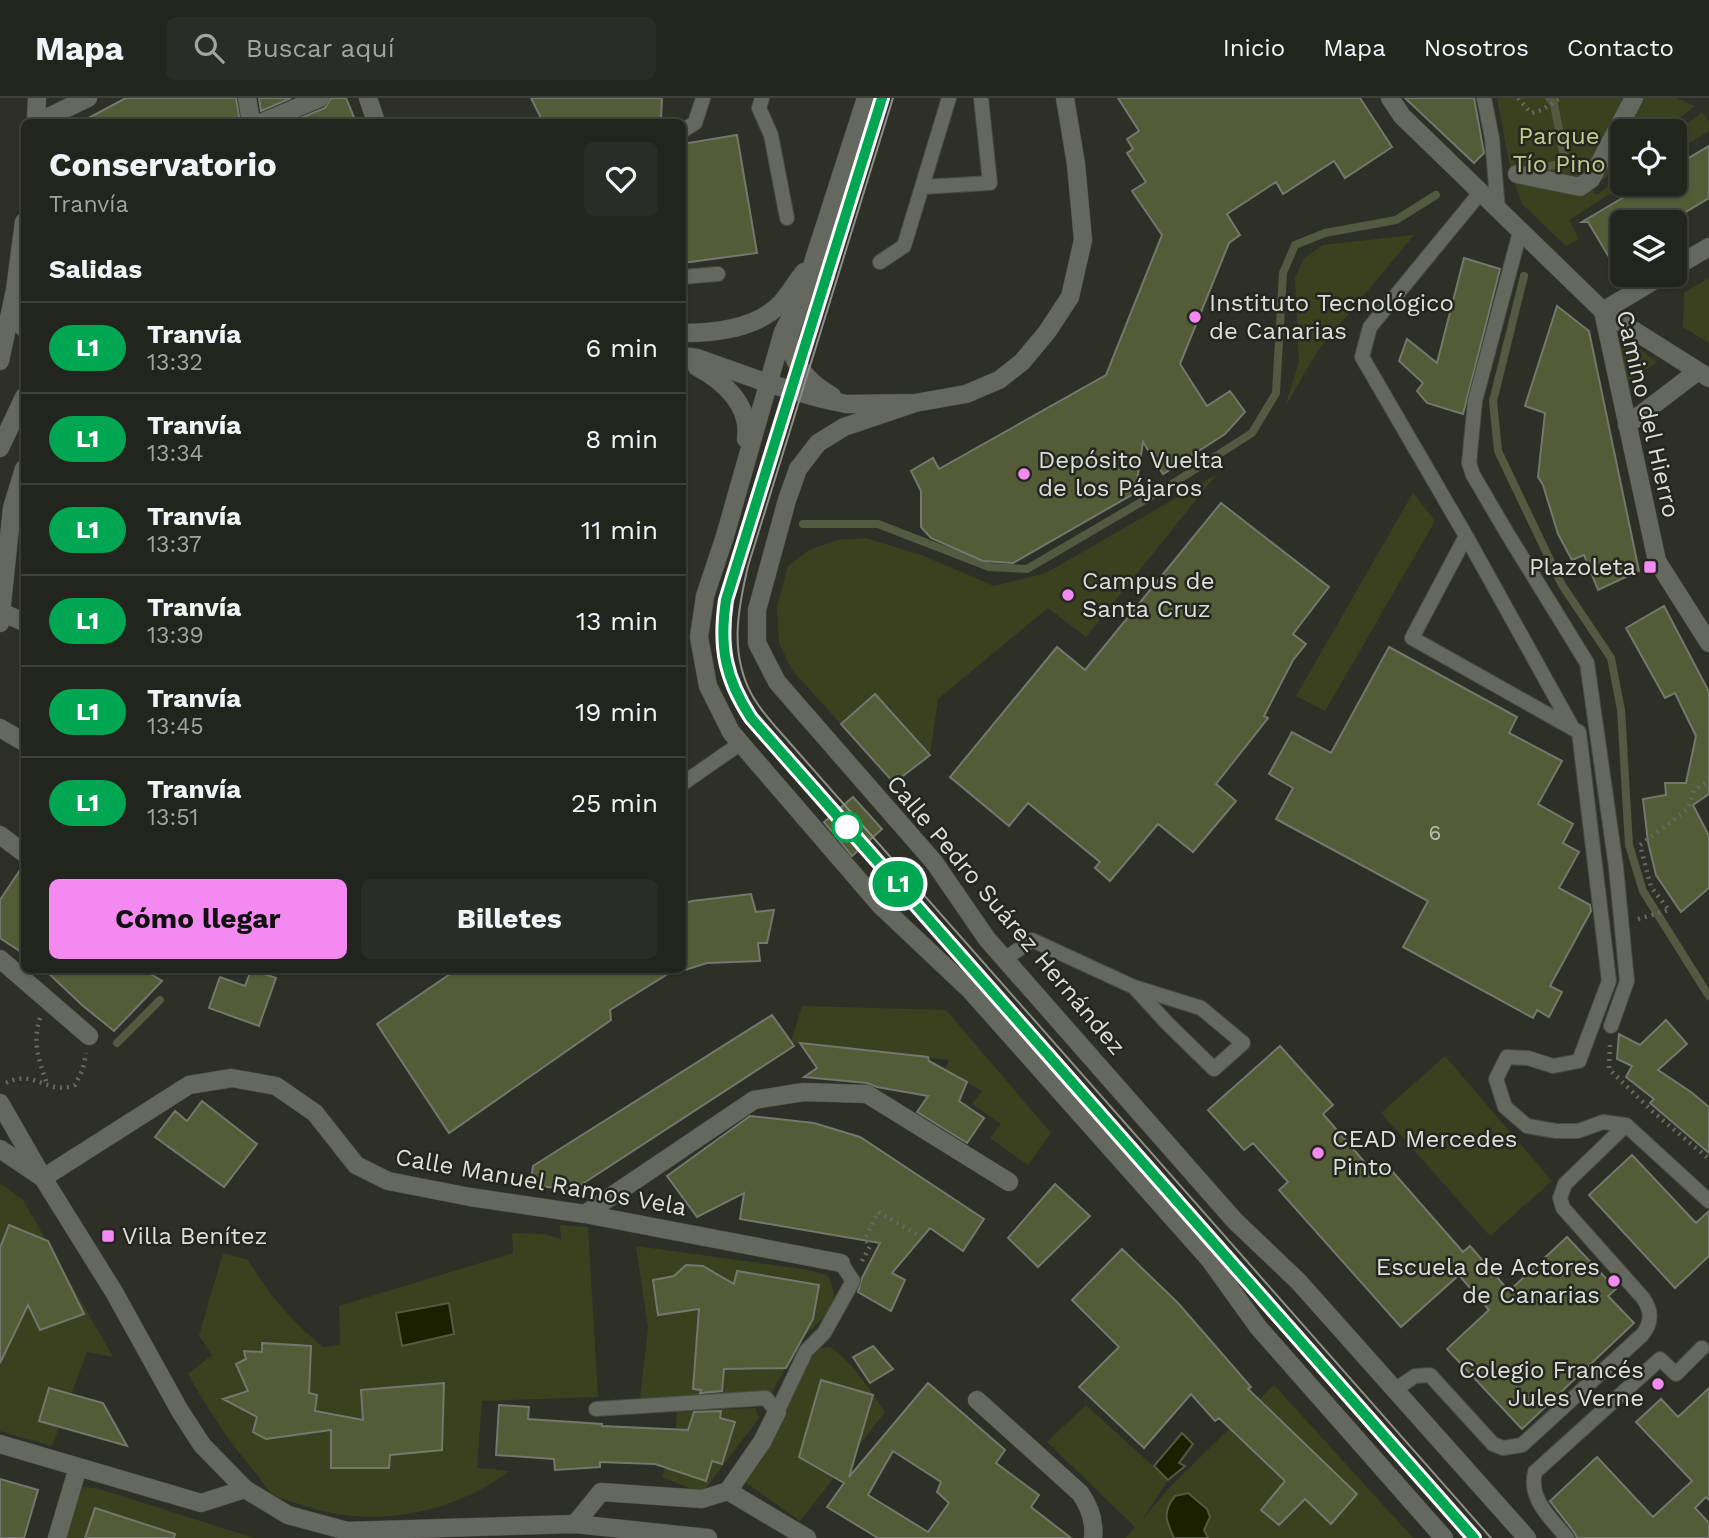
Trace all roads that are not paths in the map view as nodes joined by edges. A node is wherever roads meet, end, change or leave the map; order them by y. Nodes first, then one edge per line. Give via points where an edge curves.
1 (37, 98) edge
2 (88, 98) edge
3 (247, 98) edge
4 (320, 98) edge
5 (368, 98) edge
6 (703, 98) edge
7 (762, 98) edge
8 (866, 98) edge
9 (949, 98) edge
10 (981, 98) edge
11 (1065, 98) edge
12 (1390, 98) edge
13 (1484, 98) edge
14 (1634, 98) edge
15 (37, 119) edge
16 (43, 119) edge
17 (250, 119) edge
18 (270, 119) edge
19 (375, 119) edge
20 (686, 129) edge
21 (1517, 174) dead end
22 (922, 187) junction
23 (1480, 193) junction
24 (1498, 211) junction
25 (787, 218) dead end
26 (1520, 232) junction
27 (21, 236) edge
28 (1709, 247) edge
29 (818, 252) junction
30 (1687, 260) edge
31 (880, 262) dead end
32 (718, 274) dead end
33 (686, 277) edge
34 (1643, 287) edge
35 (9, 293) edge
36 (801, 297) junction
37 (1603, 311) junction
38 (21, 324) edge
39 (686, 333) edge
40 (686, 357) edge
41 (686, 358) edge
42 (0, 361) edge
43 (1704, 374) edge
44 (768, 383) junction
45 (21, 403) edge
46 (915, 403) junction
47 (846, 404) junction
48 (1627, 425) junction
49 (0, 448) edge
50 (738, 487) junction
51 (21, 490) edge
52 (18, 511) edge
53 (1466, 536) junction
54 (1, 618) edge
55 (21, 621) edge
56 (1709, 643) edge
57 (0, 728) edge
58 (1573, 728) junction
59 (21, 739) edge
60 (741, 743) junction
61 (686, 781) edge
62 (0, 835) edge
63 (21, 851) edge
64 (0, 959) edge
65 (1005, 959) junction
66 (1134, 987) junction
67 (1611, 1026) road end
68 (89, 1036) road end
69 (0, 1103) edge
70 (1626, 1125) junction
71 (0, 1149) edge
72 (43, 1178) junction
73 (1009, 1182) dead end
74 (1709, 1201) edge
75 (585, 1214) junction
76 (841, 1263) joint
77 (1702, 1348) dead end
78 (1396, 1389) junction
79 (977, 1400) dead end
80 (596, 1409) dead end
81 (777, 1412) junction
82 (0, 1444) edge
83 (78, 1467) junction
84 (245, 1489) junction
85 (728, 1491) junction
86 (575, 1524) junction
87 (57, 1538) edge
88 (708, 1538) edge
89 (807, 1538) edge
90 (1093, 1538) edge
91 (1444, 1538) edge
92 (1527, 1538) edge
93 (1567, 1538) edge

1 - 15 street
2 - 16 street
3 - 17 street
4 - 18 street
5 - 19 street
6 - 20 lane via 695,123
7 - 25 lane via 759,108 771,135
8 - 29 street
9 - 22 lane
10 - 22 lane via 990,183
11 - 46 street via 1083,240 1070,298 1022,362 999,380 966,394
12 - 23 street, Camino del Hierro via 1402,116
13 - 24 lane
14 - 21 street via 1591,179 1580,187
22 - 31 lane via 904,246
23 - 24 street, Camino del Hierro
23 - 53 lane via 1370,327 1362,357
24 - 26 street, Camino del Hierro
26 - 37 street, Camino del Hierro
26 - 67 lane via 1475,401 1469,463 1587,663 1627,981
27 - 35 street
28 - 30 street
29 - 36 street
29 - 39 street via 780,304 762,317 725,331
32 - 33 lane
34 - 37 street
35 - 38 street
35 - 42 street
36 - 44 street via 783,332
36 - 47 street via 789,337 790,352 814,384
37 - 43 street
37 - 48 street, Camino del Hierro
40 - 44 street
41 - 50 street via 716,377 744,412 748,428
43 - 48 street
44 - 47 street
44 - 50 street
45 - 49 street
46 - 47 street
46 - 65 street, Calle Pedro Suárez Hernández via 844,427 818,443 798,468 757,610 757,643 777,682 934,862
48 - 56 street, Camino del Hierro via 1657,561
50 - 60 street via 705,596 699,637 708,686
51 - 52 street
52 - 54 street
53 - 58 lane
53 - 58 lane via 1412,638
54 - 55 street
57 - 59 street
58 - 70 lane via 1579,732 1609,981 1579,1061 1553,1066 1507,1057 1496,1079 1505,1107 1527,1126 1578,1131 1603,1122
60 - 61 lane
60 - 91 street via 881,906 970,990 1210,1260 1258,1327
62 - 63 street
64 - 68 street
65 - 66 lane via 1032,940
65 - 78 street, Calle Pedro Suárez Hernández via 1235,1220 1298,1281
66 - 66 lane via 1214,1069 1243,1043 1200,1008
69 - 72 street
70 - 74 lane
70 - 78 lane via 1565,1184 1560,1198 1566,1213 1646,1303 1650,1320 1642,1335 1528,1441 1515,1447 1493,1444 1430,1375 1415,1376
71 - 72 street
72 - 75 street, Calle Manuel Ramos Vela via 189,1085 232,1078 276,1086 315,1113 356,1165 388,1181
72 - 84 street via 202,1445
73 - 75 street via 867,1094 804,1092 754,1100
75 - 76 street, Calle Manuel Ramos Vela
76 - 81 lane via 853,1280 824,1333 806,1351
77 - 93 lane via 1676,1374 1660,1359 1535,1472 1531,1486 1537,1500
78 - 92 street, Calle Pedro Suárez Hernández
79 - 90 street via 1080,1493 1090,1508
80 - 81 lane via 766,1398
81 - 85 street
82 - 83 street
83 - 84 street via 201,1503
83 - 87 street
84 - 86 street via 288,1515 347,1531
85 - 86 street via 702,1499 601,1492
85 - 89 street
86 - 88 street

